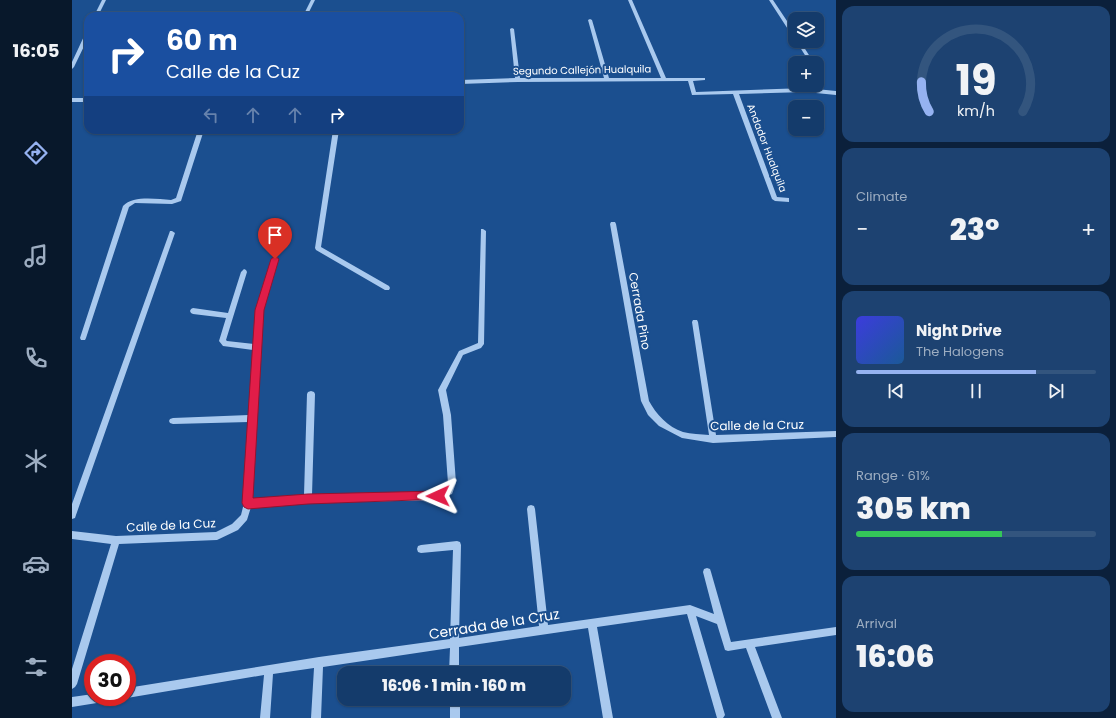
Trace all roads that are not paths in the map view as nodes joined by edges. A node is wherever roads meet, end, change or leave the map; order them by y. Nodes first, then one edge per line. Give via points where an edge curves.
1 (104, 0) edge
2 (313, 0) edge
3 (630, 0) edge
4 (771, 0) edge
5 (98, 12) edge
6 (307, 12) edge
7 (590, 20) dead end
8 (788, 26) edge
9 (512, 29) dead end
10 (84, 42) edge
11 (72, 67) edge
12 (664, 78) junction
13 (690, 79) junction
14 (703, 79) dead end
15 (518, 80) junction
16 (607, 80) junction
17 (464, 82) edge
18 (836, 93) edge
19 (736, 94) junction
20 (72, 100) edge
21 (84, 100) edge
22 (201, 134) edge
23 (335, 134) edge
24 (788, 200) dead end
25 (613, 224) dead end
26 (483, 231) dead end
27 (172, 233) dead end
28 (275, 259) dead end
29 (244, 272) dead end
30 (387, 288) dead end
31 (193, 311) dead end
32 (230, 316) junction
33 (695, 322) dead end
34 (83, 338) dead end
35 (256, 347) junction
36 (311, 394) dead end
37 (645, 401) joint
38 (252, 418) junction
39 (173, 421) dead end
40 (836, 434) edge
41 (713, 440) junction
42 (308, 499) junction
43 (248, 503) junction
44 (531, 509) dead end
45 (72, 515) edge
46 (72, 535) edge
47 (116, 540) junction
48 (421, 549) dead end
49 (707, 572) dead end
50 (690, 609) junction
51 (721, 621) junction
52 (592, 623) junction
53 (544, 630) junction
54 (836, 631) edge
55 (749, 643) junction
56 (454, 644) junction
57 (319, 662) junction
58 (454, 666) edge
59 (269, 670) junction
60 (72, 684) edge
61 (136, 692) edge
62 (84, 700) edge
63 (72, 702) edge
64 (455, 706) edge
65 (720, 715) dead end
66 (265, 718) edge
67 (316, 718) edge
68 (455, 718) edge
69 (608, 718) edge
70 (777, 718) edge

1 - 5 street
2 - 6 street
3 - 12 street
4 - 8 street
7 - 16 street
9 - 15 street
10 - 11 street
12 - 13 street, Segundo Callejón Hualquila
12 - 16 street, Segundo Callejón Hualquila
13 - 14 street, Segundo Callejón Hualquila
13 - 19 street via 694,94
15 - 16 street, Segundo Callejón Hualquila
15 - 17 street, Segundo Callejón Hualquila
18 - 19 street via 806,90
19 - 24 street, Andador Hualquila via 775,199
20 - 21 street
22 - 34 street via 179,199 172,202 135,201 126,206
23 - 30 street via 318,248
25 - 37 street, Cerrada Pino
26 - 42 street via 480,344 461,353 442,390 448,415 452,483 449,491 438,496
27 - 45 street
28 - 35 street, Calle de la Cuz via 259,310
29 - 32 street
31 - 32 street
32 - 35 street via 222,341 225,344
33 - 41 street
35 - 38 street, Calle de la Cuz
36 - 42 street
37 - 41 street, Calle de la Cruz via 651,413 662,424 682,435
38 - 39 street
38 - 43 street, Calle de la Cuz
40 - 41 street, Calle de la Cruz
42 - 43 street
43 - 47 street, Calle de la Cuz via 244,517 235,527 217,536
44 - 53 street
46 - 47 street, Calle de la Cuz
47 - 60 street
48 - 56 street via 457,545
49 - 51 street
50 - 51 street, Cerrada de la Cruz
50 - 52 street, Cerrada de la Cruz
50 - 65 street
51 - 55 street via 728,647
52 - 53 street, Cerrada de la Cruz
52 - 69 street
53 - 56 street, Cerrada de la Cruz
54 - 55 street
55 - 70 street
56 - 57 street, Cerrada de la Cruz
56 - 58 street
57 - 59 street, Cerrada de la Cruz
57 - 67 street
59 - 61 street, Cerrada de la Cruz
59 - 66 street
62 - 63 street
64 - 68 street

